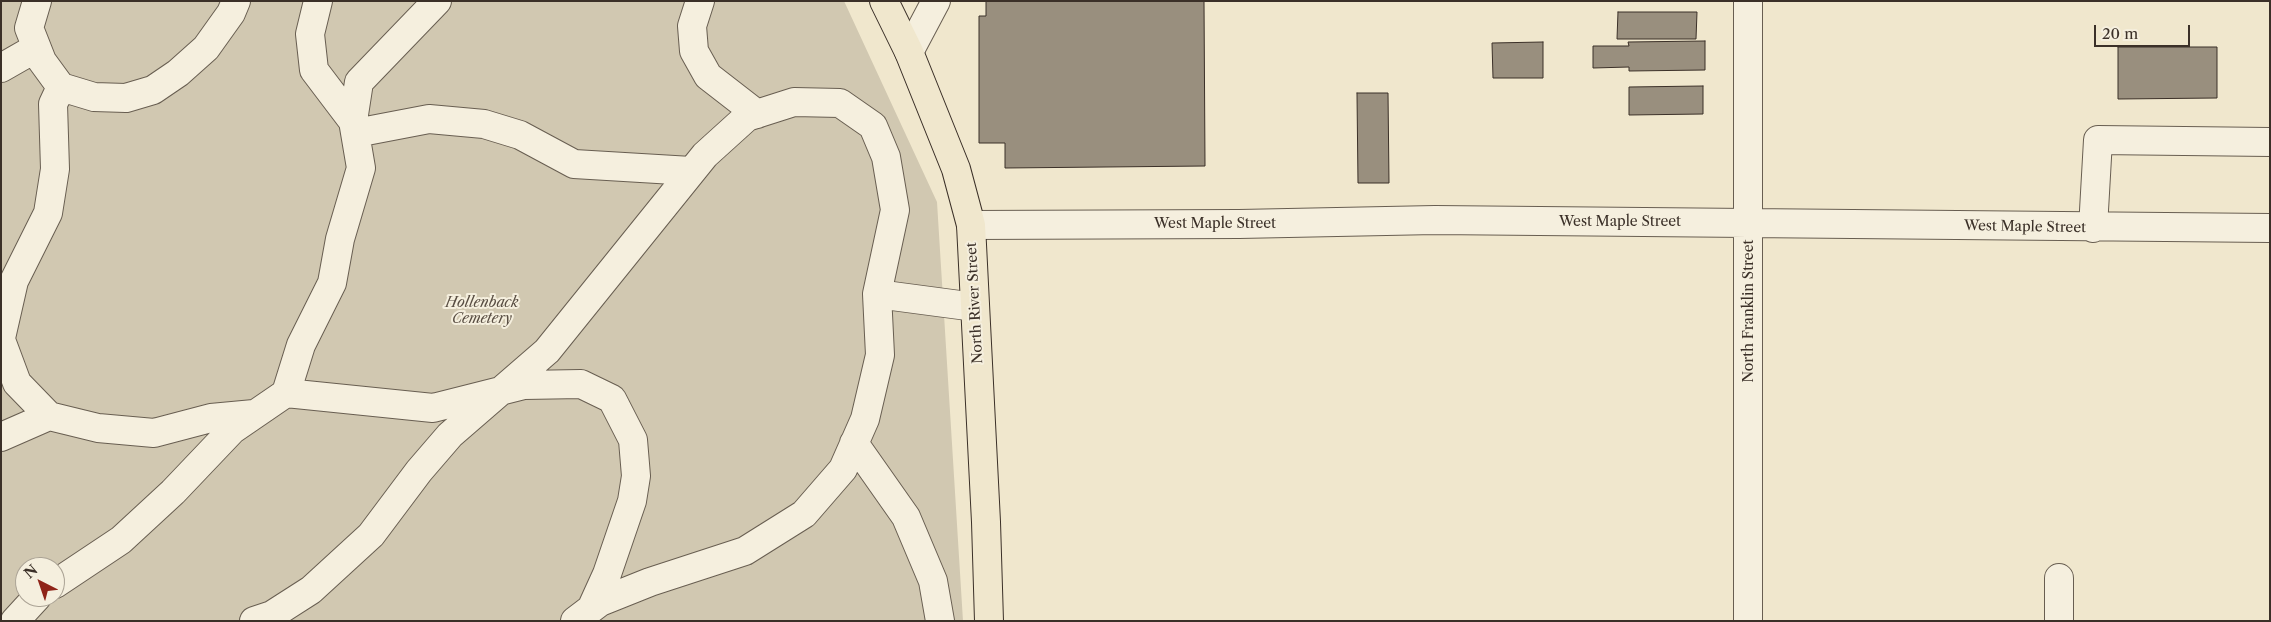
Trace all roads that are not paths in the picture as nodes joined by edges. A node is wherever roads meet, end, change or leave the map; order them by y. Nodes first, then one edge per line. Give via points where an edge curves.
1 (36, 1) edge
2 (236, 1) edge
3 (318, 1) edge
4 (437, 1) edge
5 (700, 1) edge
6 (884, 1) edge
7 (936, 1) edge
8 (1748, 1) edge
9 (36, 48) junction
10 (909, 52) junction
11 (1, 68) edge
12 (61, 87) junction
13 (757, 114) junction
14 (352, 121) junction
15 (2270, 142) edge
16 (691, 171) junction
17 (1750, 223) junction
18 (971, 225) junction
19 (2092, 228) junction
20 (2270, 228) edge
21 (876, 294) junction
22 (975, 307) junction
23 (1, 339) edge
24 (286, 392) junction
25 (498, 392) junction
26 (256, 414) junction
27 (49, 416) junction
28 (1, 437) edge
29 (854, 443) junction
30 (65, 577) edge
31 (2059, 578) dead end
32 (28, 607) edge
33 (584, 614) edge
34 (15, 621) edge
35 (254, 621) edge
36 (940, 621) edge
37 (989, 621) edge
38 (1748, 621) edge
39 (2059, 621) edge

1 - 9 street via 29,28
2 - 12 street via 206,48 153,90 126,98 94,97
3 - 14 street via 310,34 314,70
4 - 14 street via 358,82
5 - 13 street via 692,26 694,51 708,76
6 - 10 main road, North River Street
7 - 10 street
8 - 17 street, North Franklin Street
9 - 11 street
9 - 12 street
10 - 18 main road, North River Street via 956,169
12 - 23 street via 53,104 55,169 48,213 14,281
13 - 16 street via 747,117
13 - 21 street via 794,102 840,103 873,126 886,156 896,210
14 - 16 street via 361,132 429,119 484,124 520,135 574,164
14 - 24 street via 361,168 340,239 332,283 301,345
15 - 19 street via 2098,140
16 - 25 street via 547,351
17 - 18 street, West Maple Street via 1435,220
17 - 19 street, West Maple Street
17 - 38 street, North Franklin Street
18 - 22 main road, North River Street
19 - 20 street, West Maple Street
21 - 22 street
21 - 29 street via 880,355 865,419
22 - 37 main road, North River Street
23 - 27 street via 17,383
24 - 25 street via 433,408
24 - 26 street
25 - 33 street via 524,385 581,384 612,399 633,440 636,476 632,501 607,574
25 - 35 street via 450,435 371,534 345,560 272,616
26 - 27 street via 211,418 154,433 98,428
26 - 30 street via 232,430 173,492 121,540
27 - 28 street
29 - 33 street via 843,469 804,514 745,551 650,582 600,602
29 - 36 street via 906,517 933,581
31 - 39 street
32 - 34 street

